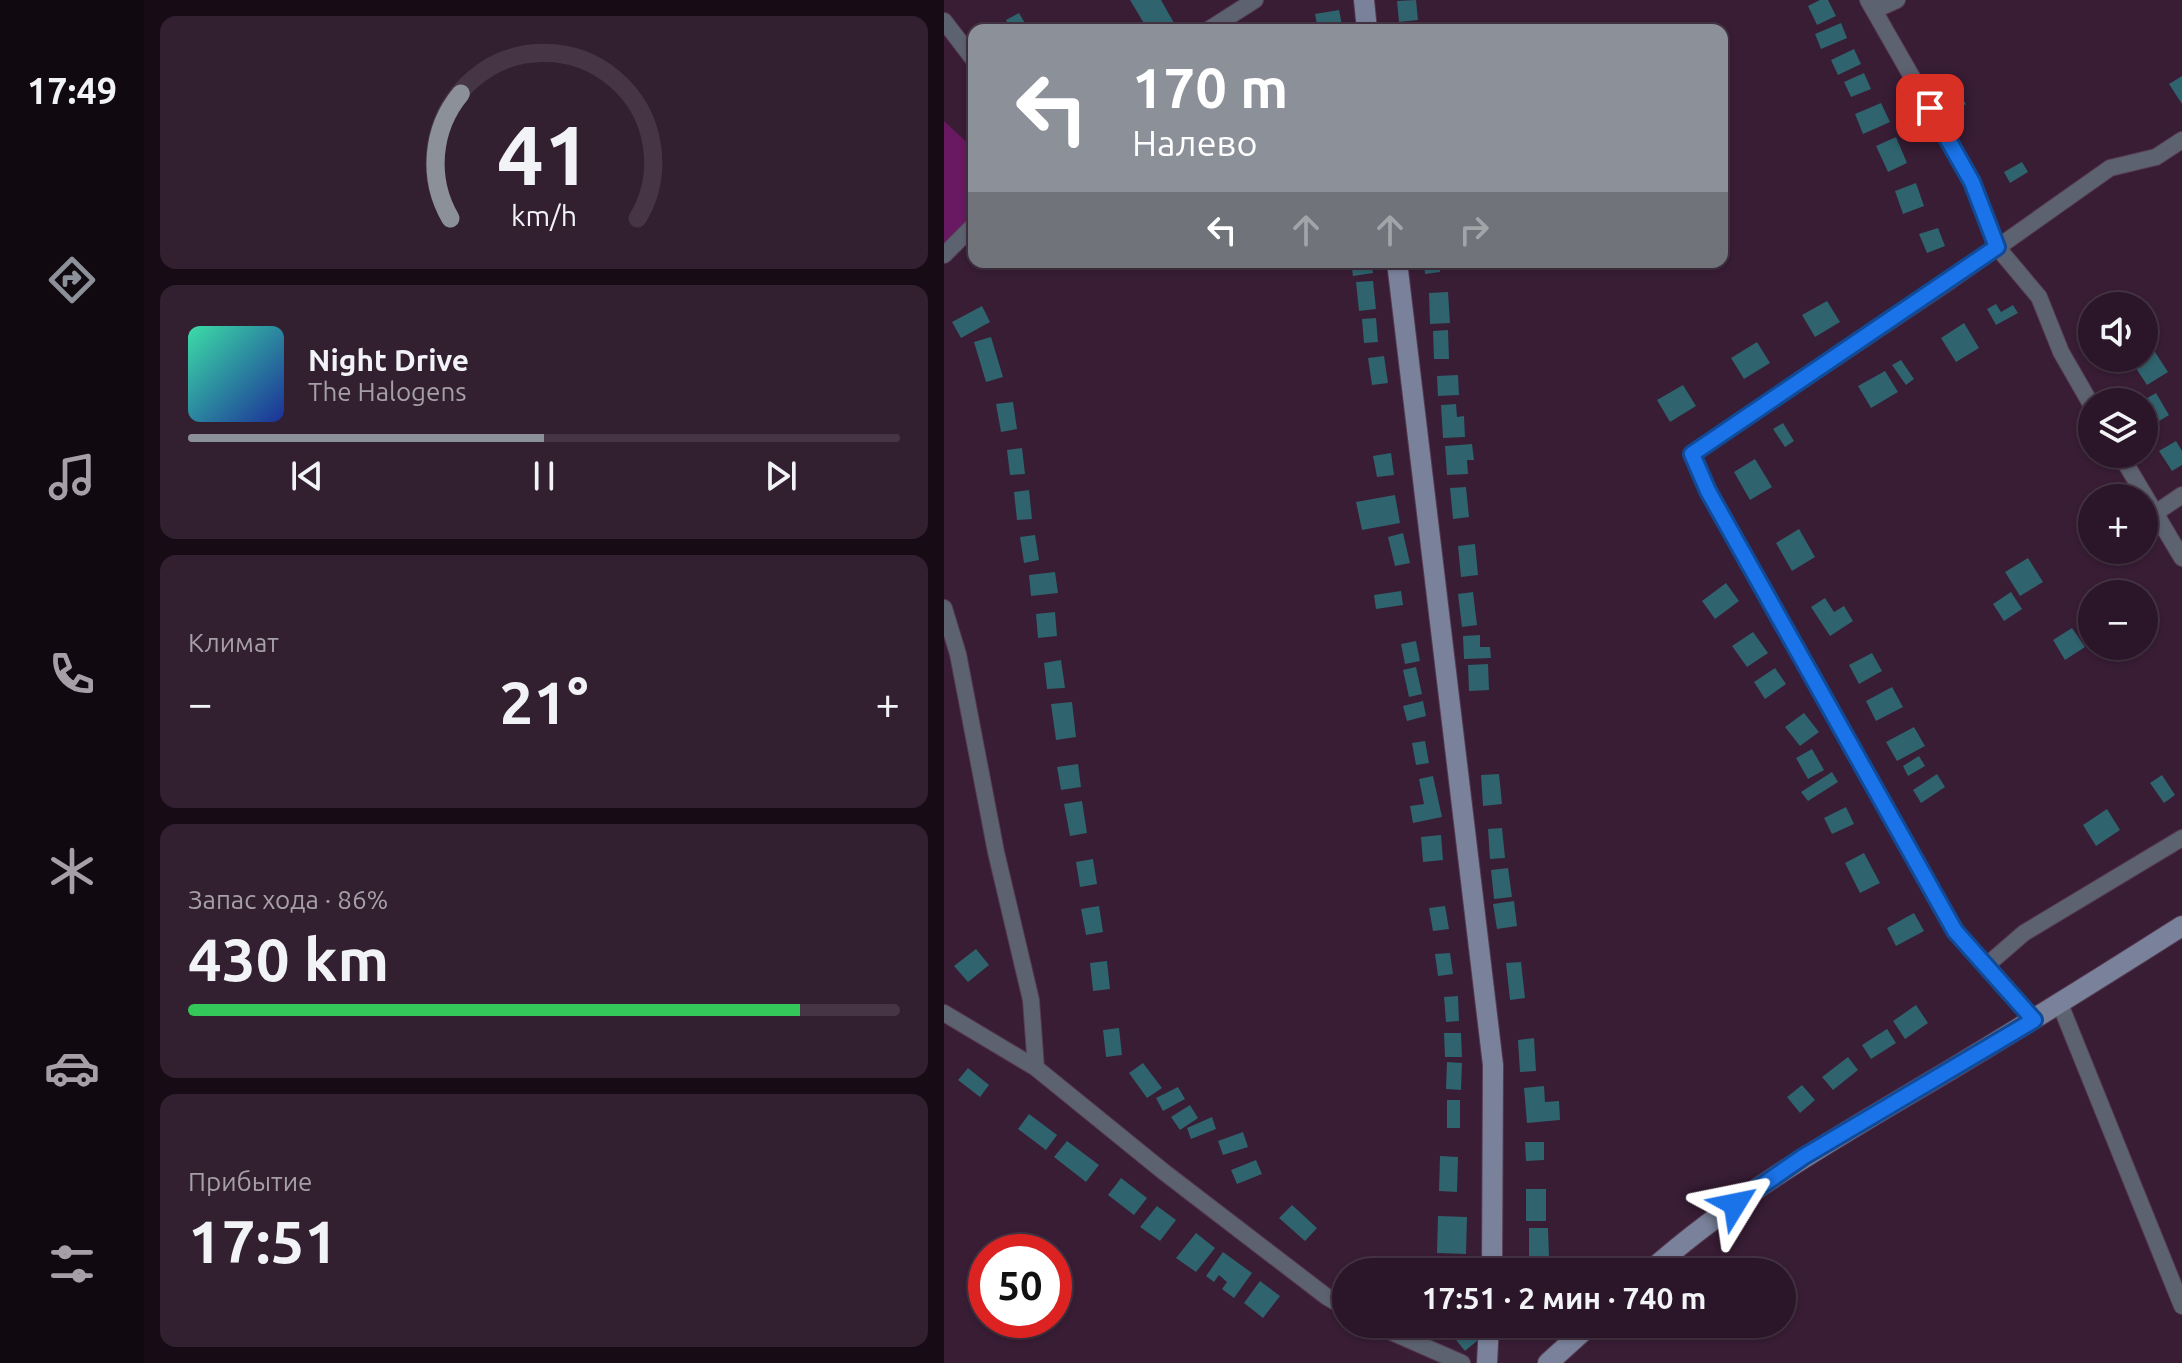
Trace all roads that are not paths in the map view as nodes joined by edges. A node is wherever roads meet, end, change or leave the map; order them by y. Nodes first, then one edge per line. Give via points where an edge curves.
1 (1255, 0) edge
2 (1364, 0) edge
3 (1897, 0) edge
4 (1871, 5) edge
5 (944, 21) edge
6 (1217, 24) edge
7 (1366, 24) edge
8 (968, 52) edge
9 (2182, 140) edge
10 (968, 231) edge
11 (1997, 247) junction
12 (944, 255) edge
13 (1398, 268) edge
14 (2082, 388) edge
15 (2182, 495) edge
16 (2158, 511) edge
17 (2158, 520) edge
18 (2182, 558) edge
19 (944, 608) edge
20 (2182, 838) edge
21 (2182, 926) edge
22 (1987, 965) junction
23 (2060, 1004) junction
24 (944, 1013) edge
25 (2034, 1020) junction
26 (1036, 1068) junction
27 (1492, 1258) edge
28 (1665, 1258) edge
29 (1332, 1300) edge
30 (2182, 1306) edge
31 (1405, 1338) edge
32 (1488, 1338) edge
33 (1576, 1338) edge
34 (1462, 1363) edge
35 (1487, 1363) edge
36 (1548, 1363) edge

1 - 6 street
2 - 7 street
3 - 4 street
4 - 11 street via 1972,182
5 - 8 street
9 - 11 street via 2156,157 2110,168
10 - 12 street
11 - 14 street via 2039,297
11 - 22 street via 1692,454 1955,931
13 - 27 street via 1493,1065
15 - 16 street
17 - 18 street
19 - 26 street via 1031,1000
20 - 22 street via 2024,933
21 - 23 street
22 - 25 street
23 - 25 street
23 - 30 street
24 - 26 street
25 - 28 street via 1803,1157
26 - 29 street
31 - 34 street
32 - 35 street
33 - 36 street

